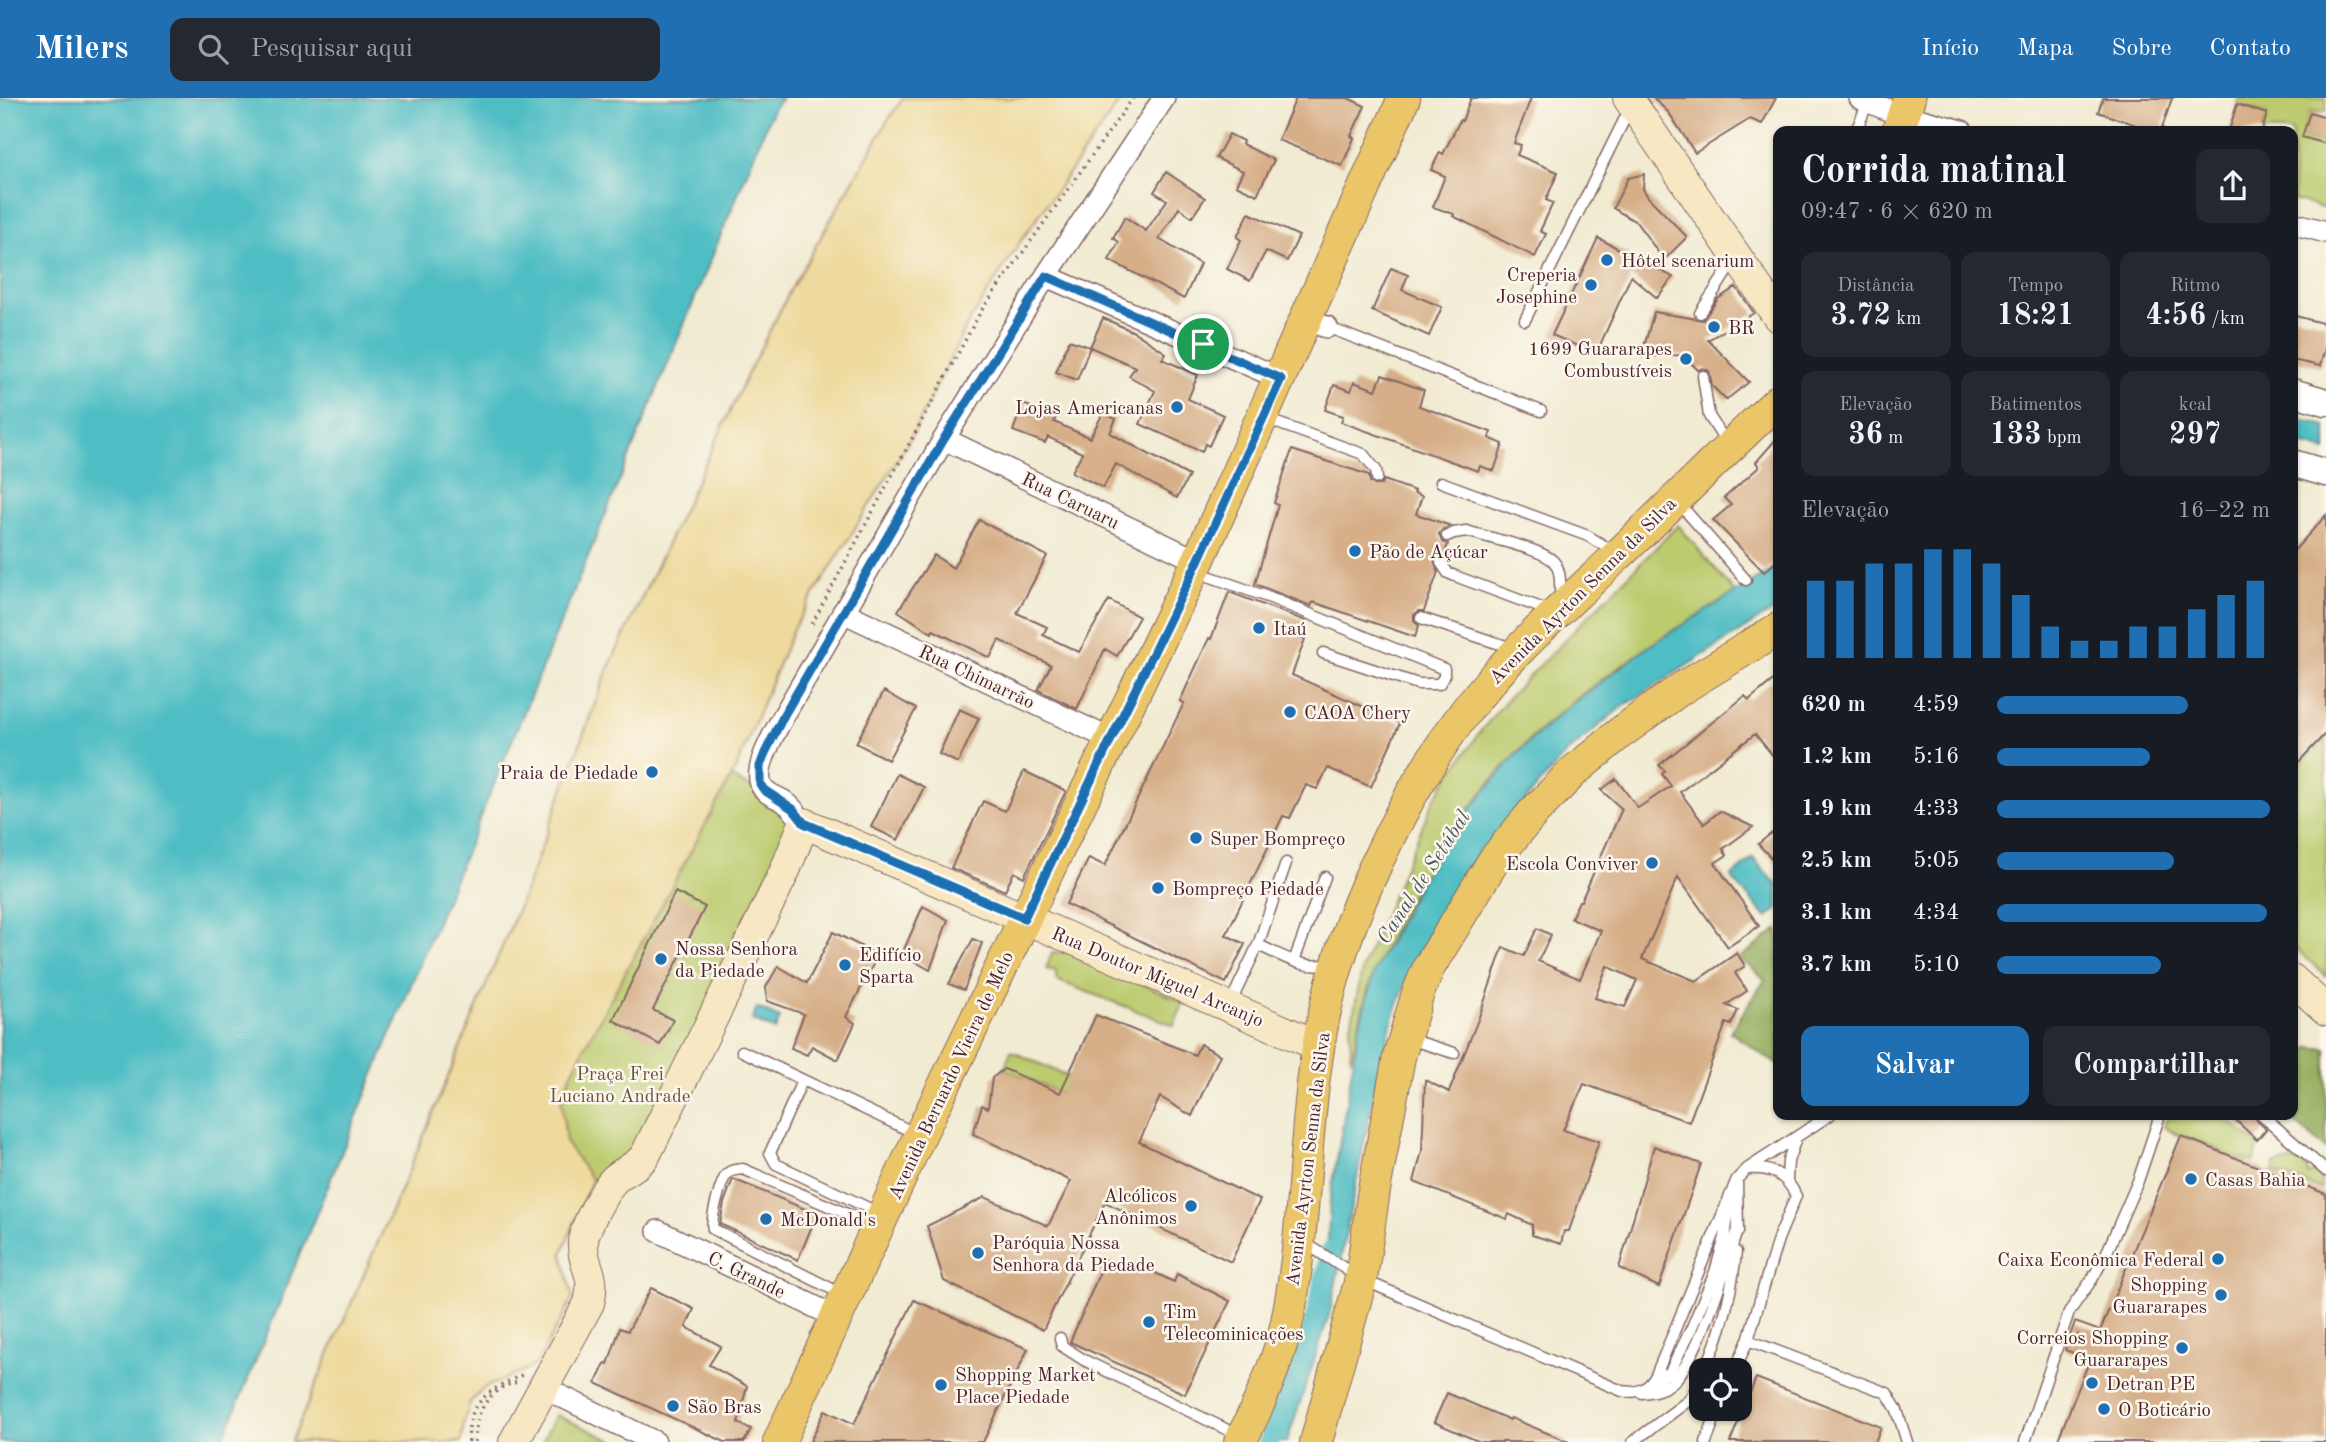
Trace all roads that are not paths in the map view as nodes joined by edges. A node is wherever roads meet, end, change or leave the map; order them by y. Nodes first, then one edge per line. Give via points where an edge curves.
1 (1164, 98) edge
2 (1404, 98) edge
3 (1632, 100) edge
4 (1864, 100) edge
5 (1903, 115) edge
6 (1857, 126) edge
7 (1944, 126) edge
8 (2298, 225) edge
9 (2326, 232) edge
10 (1737, 257) junction
11 (1046, 276) junction
12 (1773, 310) edge
13 (1700, 313) dead end
14 (1525, 320) dead end
15 (1317, 324) junction
16 (1703, 376) dead end
17 (1281, 379) junction
18 (2298, 394) edge
19 (2326, 402) edge
20 (1773, 406) edge
21 (1541, 411) dead end
22 (1263, 418) junction
23 (944, 439) junction
24 (1729, 447) junction
25 (2298, 465) edge
26 (2326, 473) edge
27 (1377, 478) dead end
28 (1441, 482) dead end
29 (1676, 499) junction
30 (1447, 536) dead end
31 (1618, 555) junction
32 (1441, 563) dead end
33 (1196, 566) junction
34 (1746, 580) dead end
35 (1558, 611) junction
36 (842, 612) junction
37 (1421, 618) dead end
38 (1773, 632) edge
39 (1518, 650) junction
40 (1323, 653) dead end
41 (1112, 740) junction
42 (804, 823) junction
43 (1286, 863) dead end
44 (1325, 877) dead end
45 (1024, 918) junction
46 (1258, 945) junction
47 (1293, 961) junction
48 (1339, 961) junction
49 (2298, 984) edge
50 (1229, 1007) junction
51 (2326, 1010) edge
52 (1404, 1037) junction
53 (1319, 1046) junction
54 (742, 1051) dead end
55 (1454, 1053) dead end
56 (802, 1081) junction
57 (1823, 1120) edge
58 (2158, 1120) edge
59 (2268, 1120) edge
60 (920, 1135) junction
61 (1796, 1138) junction
62 (1747, 1169) junction
63 (2326, 1171) edge
64 (1787, 1179) junction
65 (1734, 1183) junction
66 (881, 1221) junction
67 (1738, 1227) junction
68 (658, 1231) dead end
69 (1307, 1245) junction
70 (1360, 1279) junction
71 (841, 1307) junction
72 (1060, 1338) dead end
73 (1748, 1340) junction
74 (1711, 1358) edge
75 (1740, 1358) edge
76 (536, 1379) junction
77 (1633, 1393) junction
78 (1689, 1399) edge
79 (1714, 1421) edge
80 (1241, 1440) edge
81 (514, 1442) edge
82 (655, 1442) edge
83 (779, 1442) edge
84 (1316, 1442) edge
85 (1633, 1442) edge
86 (1706, 1442) edge
87 (1907, 1442) edge
88 (2025, 1442) edge

1 - 11 street
2 - 15 main road, Avenida Bernardo Vieira de Melo
3 - 10 main road
3 - 14 lane
4 - 5 street
4 - 6 lane
5 - 7 street
8 - 9 street
10 - 12 main road
10 - 13 lane
11 - 17 street
11 - 23 street
15 - 17 main road, Avenida Bernardo Vieira de Melo
15 - 21 lane
16 - 24 lane via 1709,416
17 - 22 main road, Avenida Bernardo Vieira de Melo
18 - 19 street
20 - 24 main road, Avenida Ayrton Senna da Silva
22 - 27 lane via 1363,454
22 - 33 main road, Avenida Bernardo Vieira de Melo
23 - 33 street, Rua Caruaru
23 - 36 street
24 - 29 main road, Avenida Ayrton Senna da Silva
25 - 26 street
28 - 31 lane via 1588,536
29 - 31 main road, Avenida Ayrton Senna da Silva
29 - 34 lane
30 - 35 lane via 1466,531 1543,554 1555,562
31 - 35 main road, Avenida Ayrton Senna da Silva
32 - 35 lane via 1455,576
33 - 40 lane via 1444,668 1444,677 1439,684 1418,684
33 - 41 main road, Avenida Bernardo Vieira de Melo
35 - 39 main road, Avenida Ayrton Senna da Silva
36 - 41 street, Rua Chimarrão
36 - 42 street via 760,766 764,790 784,801
37 - 39 lane
38 - 52 main road via 1620,733 1532,814 1494,860 1429,967
39 - 48 main road, Avenida Ayrton Senna da Silva via 1464,713 1413,791 1375,866
41 - 45 main road, Avenida Bernardo Vieira de Melo
42 - 45 main road, Rua Doutor Miguel Arcanjo
42 - 76 main road via 645,1156 608,1187 591,1222 583,1242 593,1279 589,1303
43 - 46 lane
44 - 47 lane
45 - 50 main road, Rua Doutor Miguel Arcanjo
45 - 60 main road, Avenida Bernardo Vieira de Melo
46 - 47 lane
46 - 50 lane
47 - 48 lane via 1318,967
48 - 53 main road, Avenida Ayrton Senna da Silva
49 - 51 main road
50 - 53 main road, Rua Doutor Miguel Arcanjo
52 - 55 lane
52 - 70 main road
53 - 69 main road, Avenida Ayrton Senna da Silva via 1311,1103
54 - 56 lane
56 - 60 lane
56 - 66 lane via 771,1158
57 - 61 lane
58 - 88 lane via 2107,1252 2061,1331
59 - 63 lane
60 - 66 main road, Avenida Bernardo Vieira de Melo
61 - 62 lane
61 - 64 lane via 1787,1161
62 - 64 lane via 1765,1169
62 - 65 lane
64 - 73 lane via 1796,1196
65 - 67 lane
65 - 77 lane via 1650,1386
66 - 71 main road, Avenida Bernardo Vieira de Melo
66 - 71 lane via 743,1170 726,1175 712,1217 713,1228
67 - 74 lane via 1731,1297
67 - 77 lane via 1687,1363 1662,1390
68 - 71 street, C. Grande
69 - 70 lane
69 - 80 main road, Avenida Ayrton Senna da Silva via 1273,1366
70 - 77 lane
70 - 84 main road
71 - 83 main road, Avenida Bernardo Vieira de Melo
72 - 80 lane via 1062,1346 1084,1360
73 - 75 lane
73 - 87 lane via 1887,1393
76 - 81 main road
76 - 82 street
78 - 85 lane
79 - 86 lane

